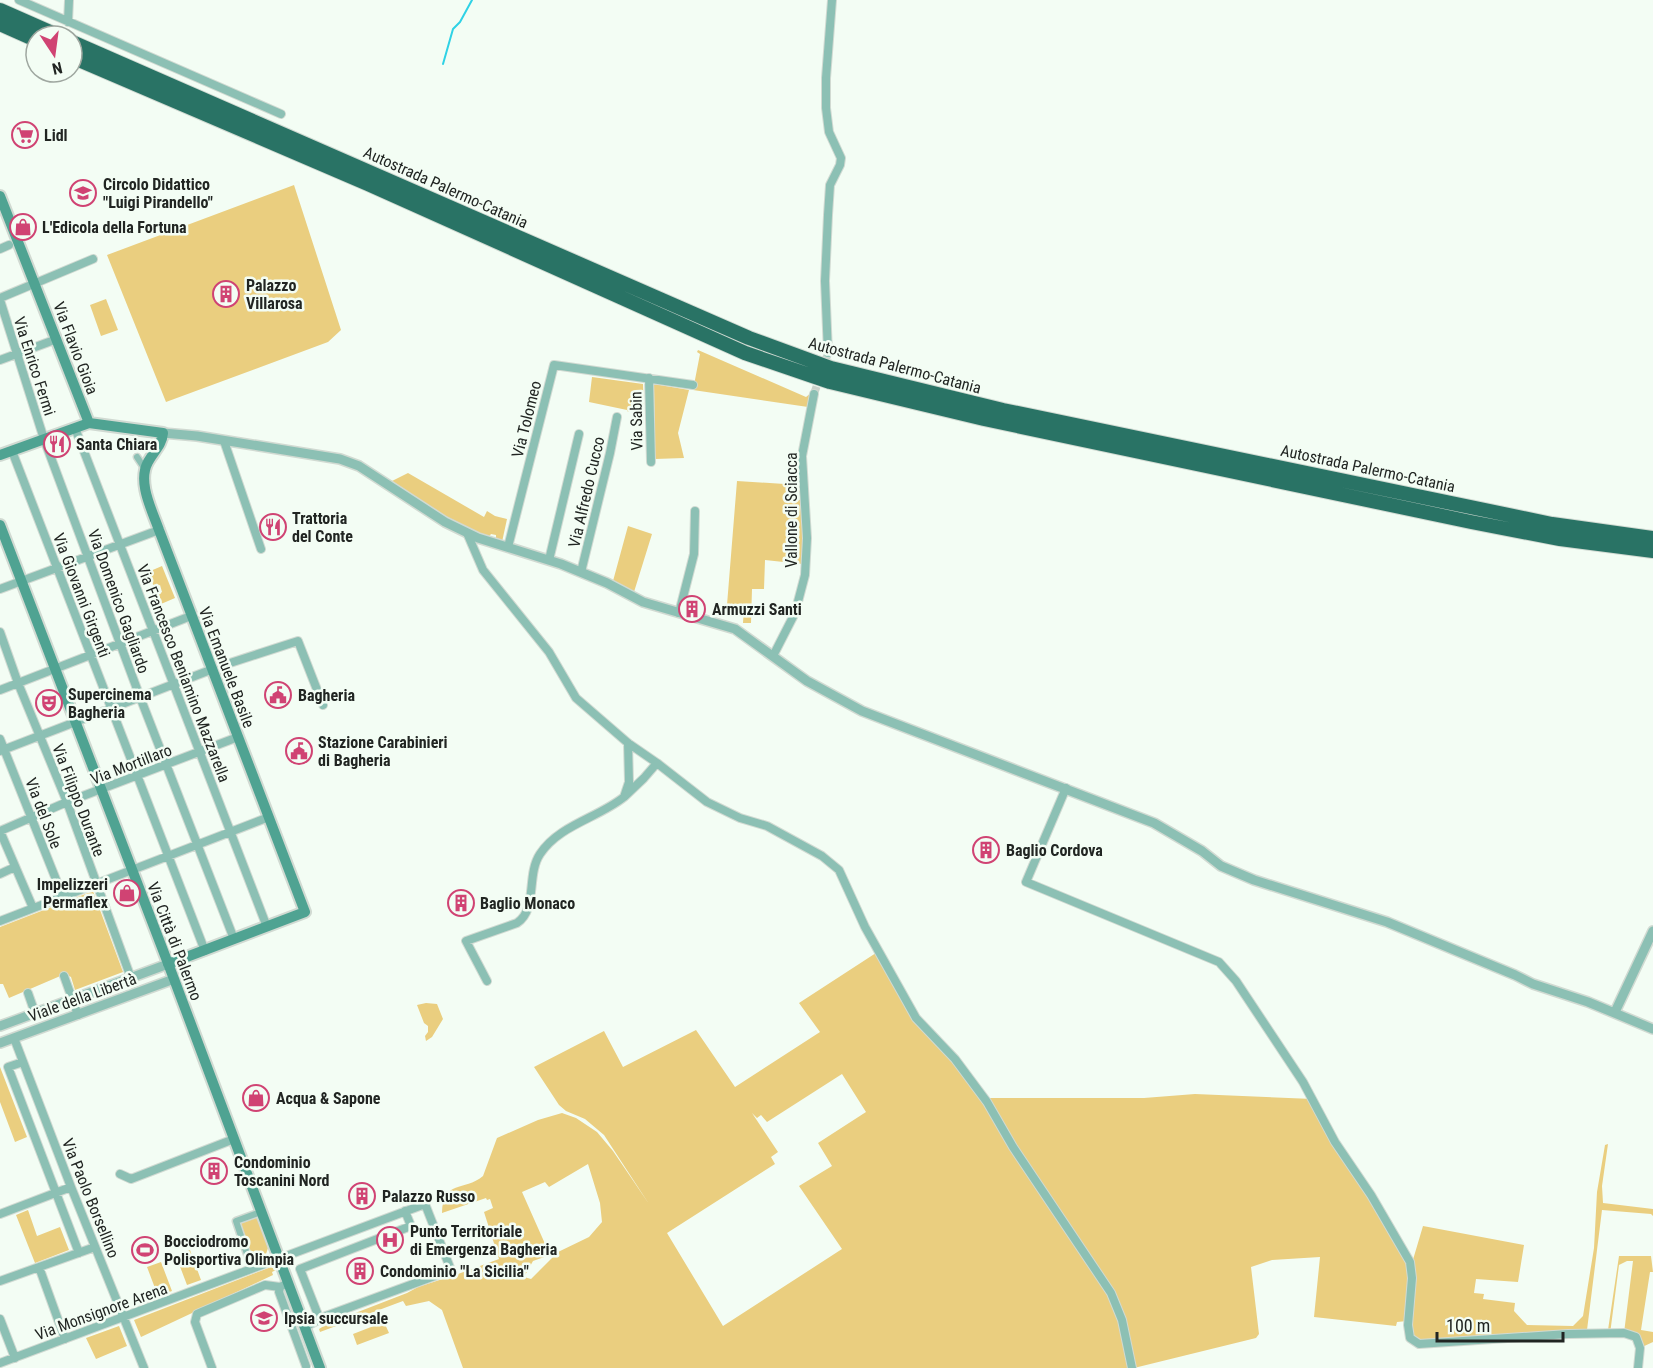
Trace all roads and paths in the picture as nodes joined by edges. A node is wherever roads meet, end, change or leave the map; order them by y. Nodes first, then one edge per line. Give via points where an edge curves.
1 (20, 0) edge
2 (69, 0) edge
3 (832, 0) edge
4 (0, 10) edge
5 (68, 22) junction
6 (0, 24) edge
7 (32, 24) edge
8 (24, 35) edge
9 (84, 47) edge
10 (84, 62) edge
11 (281, 114) dead end
12 (0, 196) edge
13 (9, 245) dead end
14 (0, 249) edge
15 (93, 259) dead end
16 (34, 283) junction
17 (0, 299) edge
18 (57, 339) junction
19 (828, 352) tunnel mouth
20 (18, 354) junction
21 (0, 360) edge
22 (649, 378) junction
23 (693, 385) dead end
24 (814, 394) tunnel mouth
25 (616, 417) dead end
26 (89, 423) junction
27 (75, 428) junction
28 (163, 433) junction
29 (579, 434) dead end
30 (44, 439) junction
31 (224, 441) junction
32 (12, 450) junction
33 (0, 455) edge
34 (137, 457) dead end
35 (651, 462) dead end
36 (145, 470) junction
37 (695, 511) dead end
38 (0, 525) edge
39 (159, 530) junction
40 (467, 533) junction
41 (1653, 538) edge
42 (120, 544) junction
43 (508, 547) junction
44 (261, 549) dead end
45 (1653, 551) edge
46 (88, 556) junction
47 (549, 560) junction
48 (57, 568) junction
49 (581, 572) junction
50 (22, 581) junction
51 (0, 589) edge
52 (679, 613) junction
53 (191, 616) junction
54 (153, 630) junction
55 (0, 632) edge
56 (120, 643) junction
57 (90, 654) junction
58 (772, 656) junction
59 (227, 664) dead end
60 (55, 668) junction
61 (213, 669) junction
62 (18, 682) junction
63 (174, 685) junction
64 (0, 690) edge
65 (140, 698) junction
66 (323, 705) dead end
67 (111, 709) junction
68 (76, 723) junction
69 (40, 736) junction
70 (238, 736) junction
71 (0, 739) edge
72 (628, 743) junction
73 (2, 750) edge
74 (200, 752) junction
75 (657, 763) junction
76 (166, 766) junction
77 (630, 776) junction
78 (137, 777) junction
79 (644, 778) junction
80 (1066, 788) junction
81 (101, 789) junction
82 (624, 797) junction
83 (67, 802) junction
84 (269, 817) junction
85 (31, 819) junction
86 (0, 831) edge
87 (231, 832) junction
88 (197, 844) junction
89 (168, 856) junction
90 (15, 867) junction
91 (132, 870) junction
92 (0, 874) edge
93 (97, 884) junction
94 (63, 897) junction
95 (33, 909) junction
96 (0, 921) edge
97 (267, 927) junction
98 (1653, 932) edge
99 (234, 939) junction
100 (204, 951) junction
101 (168, 964) junction
102 (64, 976) dead end
103 (131, 978) junction
104 (174, 979) junction
105 (486, 981) dead end
106 (28, 993) dead end
107 (72, 999) junction
108 (1615, 1012) junction
109 (35, 1013) junction
110 (78, 1015) junction
111 (0, 1026) edge
112 (1653, 1029) edge
113 (14, 1038) junction
114 (0, 1043) edge
115 (23, 1062) junction
116 (234, 1139) junction
117 (120, 1174) dead end
118 (71, 1187) junction
119 (57, 1192) junction
120 (405, 1211) junction
121 (261, 1212) junction
122 (0, 1214) edge
123 (382, 1220) junction
124 (387, 1235) junction
125 (319, 1244) junction
126 (95, 1247) junction
127 (79, 1253) junction
128 (279, 1259) junction
129 (325, 1259) junction
130 (39, 1267) junction
131 (252, 1269) junction
132 (0, 1281) edge
133 (284, 1285) junction
134 (124, 1317) junction
135 (0, 1319) edge
136 (320, 1320) junction
137 (305, 1327) junction
138 (64, 1338) junction
139 (15, 1358) junction
140 (0, 1363) edge
141 (319, 1365) edge
142 (304, 1367) edge
143 (144, 1368) edge
144 (212, 1368) edge
145 (1132, 1368) edge
146 (1638, 1368) edge

1 - 5 street
2 - 5 street
3 - 19 street via 826,108 829,132 841,158 830,185 825,281
4 - 7 highway
5 - 11 street
6 - 8 highway
9 - 41 highway, Autostrada Palermo-Catania via 749,338 831,368 1003,410 1552,525
10 - 45 highway, Autostrada Palermo-Catania via 745,353 830,382 984,419 1471,522
12 - 16 main road, Via Flavio Gioia
13 - 14 street
15 - 16 street
16 - 17 street
16 - 18 main road, Via Flavio Gioia
17 - 20 street, Via Enrico Fermi
18 - 20 street
18 - 26 main road, Via Flavio Gioia
20 - 21 street
20 - 30 street, Via Enrico Fermi
22 - 23 street, Via Tolomeo
22 - 35 street, Via Sabin
22 - 43 street, Via Tolomeo via 554,365
24 - 58 street, Vallone di Sciacca via 802,456 805,575 795,613
25 - 49 street, Via Alfredo Cucco
26 - 27 main road
26 - 28 main road
27 - 30 main road
27 - 42 street, Via Francesco Beniamino Mazzarella
28 - 31 street
28 - 36 main road
29 - 47 street
30 - 32 main road
30 - 46 street, Via Domenico Gagliardo
31 - 40 street via 340,459 359,466
31 - 44 street
32 - 33 main road
32 - 48 street, Via Giovanni Girgenti
34 - 36 street
36 - 39 main road, Via Emanuele Basile via 145,489
37 - 52 street via 694,554
38 - 50 main road, Via Città di Palermo
39 - 42 street
39 - 53 main road, Via Emanuele Basile
40 - 43 street
40 - 72 street via 483,570 549,652 576,698
42 - 46 street
42 - 54 street, Via Francesco Beniamino Mazzarella
43 - 47 street
46 - 48 street
46 - 56 street, Via Domenico Gagliardo
47 - 49 street
48 - 50 street
48 - 57 street, Via Giovanni Girgenti
49 - 52 street via 644,602
50 - 51 street
50 - 60 main road, Via Città di Palermo
52 - 58 street via 735,629
53 - 54 street
53 - 61 main road, Via Emanuele Basile
54 - 56 street
54 - 63 street, Via Francesco Beniamino Mazzarella
55 - 62 street, Via Filippo Durante
56 - 57 street
56 - 65 street, Via Domenico Gagliardo
57 - 60 street
57 - 67 street, Via Giovanni Girgenti
58 - 80 street via 807,681 862,711
59 - 66 street via 298,641
60 - 62 street
60 - 68 main road, Via Città di Palermo
61 - 63 street
61 - 70 main road, Via Emanuele Basile
62 - 64 street
62 - 69 street, Via Filippo Durante
63 - 65 street
63 - 74 street, Via Francesco Beniamino Mazzarella
65 - 67 street
65 - 76 street, Via Domenico Gagliardo
67 - 68 street
67 - 78 street, Via Giovanni Girgenti
68 - 69 street
68 - 81 main road, Via Città di Palermo
69 - 73 street
69 - 83 street, Via Filippo Durante
70 - 74 street, Via Mortillaro
70 - 84 main road, Via Emanuele Basile
71 - 73 street, Via del Sole
72 - 75 street
72 - 77 street
73 - 85 street, Via del Sole
74 - 76 street, Via Mortillaro
74 - 87 street, Via Francesco Beniamino Mazzarella
75 - 79 street
75 - 145 street via 707,802 767,826 822,856 839,870 865,927 916,1018 955,1059 987,1102 1111,1293 1122,1320
76 - 78 street, Via Mortillaro
76 - 88 street, Via Domenico Gagliardo
77 - 79 street via 636,782
77 - 82 street
78 - 81 street, Via Mortillaro
78 - 89 street, Via Giovanni Girgenti
79 - 82 street
80 - 108 street via 1154,823 1221,866 1254,880 1387,922 1533,984
80 - 146 street via 1026,882 1219,962 1236,981 1304,1082 1335,1142 1410,1262 1410,1338 1419,1344 1624,1333 1636,1337 1640,1348
81 - 83 street, Via Mortillaro
81 - 91 main road, Via Città di Palermo
82 - 105 street via 552,839 538,856 528,911 523,919 466,941
83 - 85 street, Via Mortillaro
83 - 93 street, Via Filippo Durante
84 - 87 street
84 - 97 main road, Via Emanuele Basile via 305,912
85 - 86 street, Via Mortillaro
85 - 94 street, Via del Sole
86 - 90 street
87 - 88 street
87 - 97 street, Via Francesco Beniamino Mazzarella
88 - 89 street
88 - 99 street, Via Domenico Gagliardo
89 - 91 street
89 - 100 street, Via Giovanni Girgenti
90 - 92 street
90 - 95 street
91 - 93 street
91 - 101 main road, Via Città di Palermo
93 - 94 street
93 - 103 street, Via Filippo Durante
94 - 95 street
95 - 96 street
97 - 99 main road
98 - 108 street
99 - 100 main road
100 - 101 main road
101 - 103 street, Viale della Libertà
101 - 104 main road, Via Città di Palermo
102 - 107 street
103 - 107 street, Viale della Libertà
104 - 110 street, Viale della Libertà
104 - 116 main road, Via Città di Palermo
106 - 109 street
107 - 109 street, Viale della Libertà
107 - 110 street
108 - 112 street
109 - 111 street, Viale della Libertà
110 - 113 street, Viale della Libertà
113 - 114 street, Viale della Libertà
113 - 115 street, Via Paolo Borsellino
115 - 118 street, Via Paolo Borsellino
115 - 119 street via 8,1067
116 - 117 street via 131,1179
116 - 121 main road, Via Città di Palermo
118 - 119 street
118 - 126 street, Via Paolo Borsellino
119 - 122 street
119 - 127 street
120 - 123 street, Via Monsignore Arena
120 - 124 street via 411,1226
120 - 136 street via 425,1204 451,1270
121 - 128 main road, Via Città di Palermo
121 - 131 street via 236,1221
123 - 124 street
123 - 125 street, Via Monsignore Arena
124 - 129 street
125 - 128 street, Via Monsignore Arena
125 - 129 street
126 - 127 street
126 - 134 street, Via Paolo Borsellino
127 - 130 street
128 - 131 street, Via Monsignore Arena
128 - 133 main road, Via Città di Palermo
129 - 136 street via 300,1269
130 - 132 street
130 - 138 street
131 - 134 street, Via Monsignore Arena
133 - 137 main road, Via Città di Palermo
133 - 142 street via 279,1292
133 - 144 street via 265,1285 197,1314 195,1322
134 - 138 street, Via Monsignore Arena
134 - 143 street, Via Paolo Borsellino
135 - 139 street
136 - 137 street
137 - 141 main road, Via Città di Palermo
138 - 139 street, Via Monsignore Arena
139 - 140 street, Via Monsignore Arena
141 - 142 street

